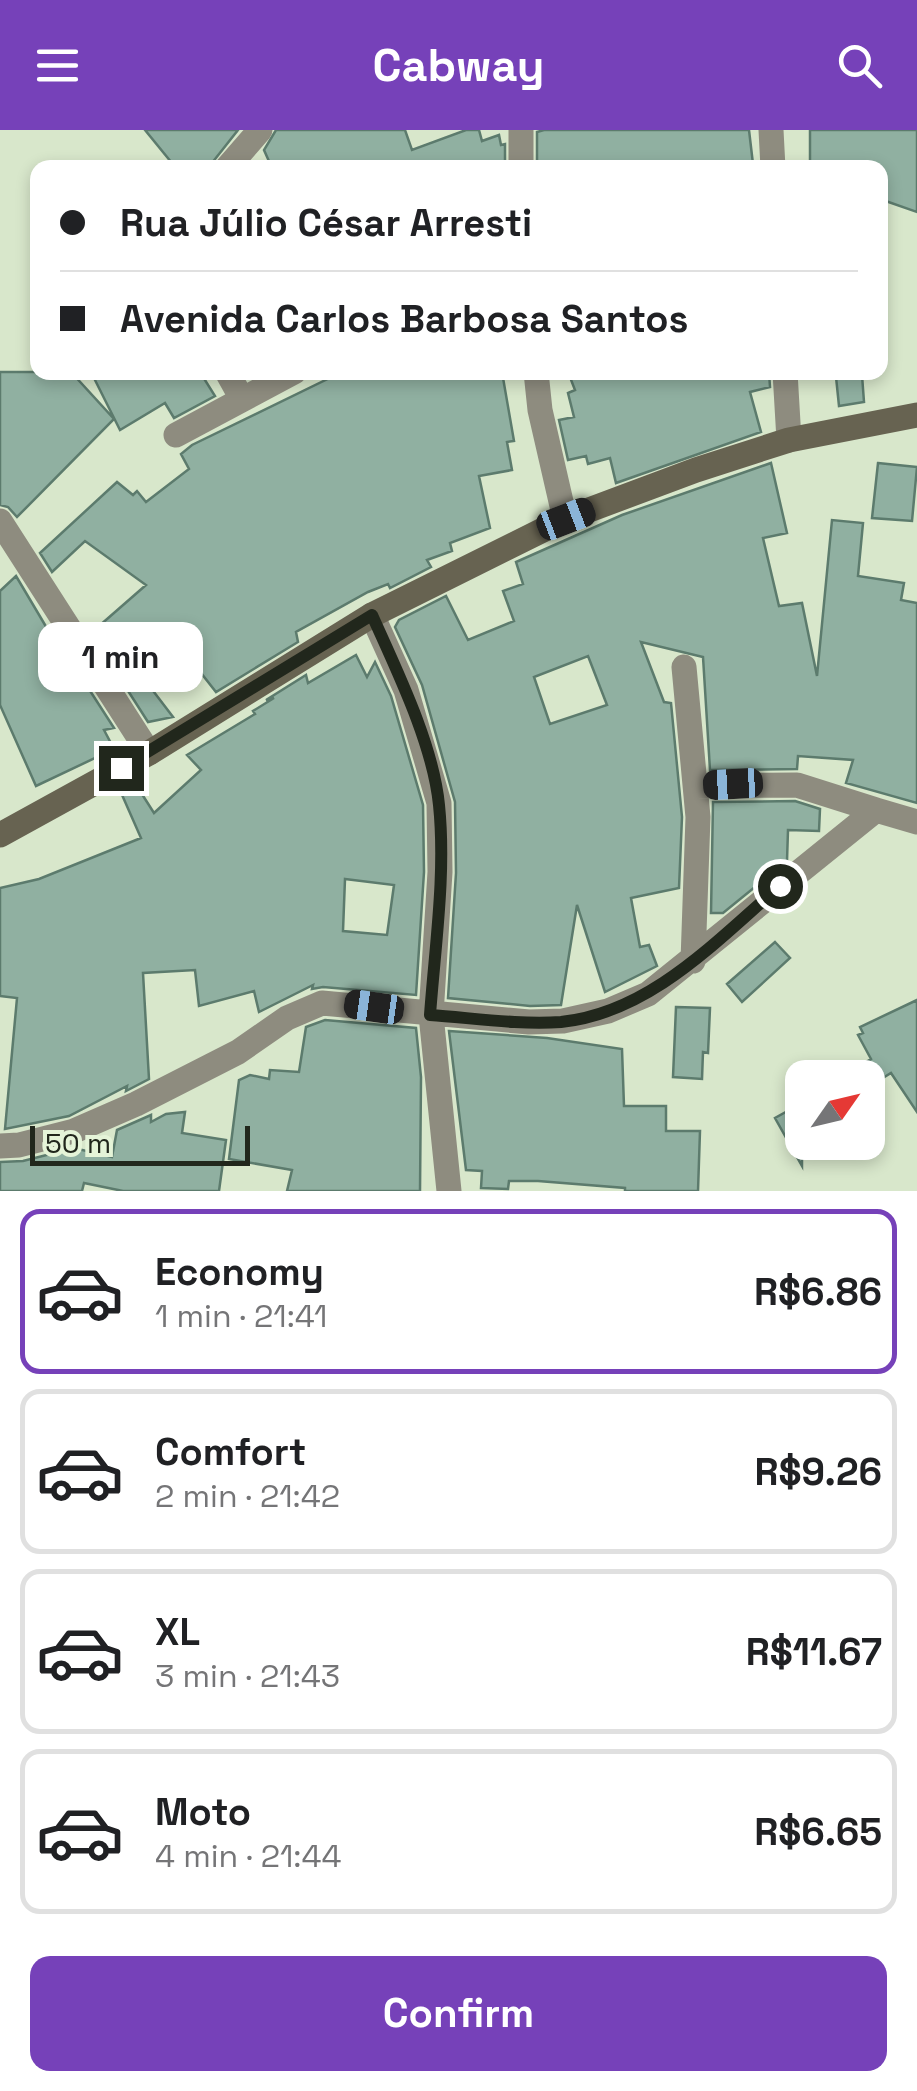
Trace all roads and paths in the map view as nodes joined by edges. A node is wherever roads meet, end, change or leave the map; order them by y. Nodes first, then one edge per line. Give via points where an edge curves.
1 (260, 130) edge
2 (521, 130) edge
3 (771, 130) edge
4 (234, 160) edge
5 (522, 160) edge
6 (773, 160) edge
7 (232, 380) edge
8 (279, 380) edge
9 (537, 380) edge
10 (785, 380) edge
11 (242, 399) junction
12 (917, 415) edge
13 (176, 435) dead end
14 (789, 440) junction
15 (566, 519) junction
16 (0, 521) edge
17 (372, 615) junction
18 (684, 667) dead end
19 (149, 753) junction
20 (696, 786) junction
21 (876, 810) junction
22 (917, 822) edge
23 (0, 834) edge
24 (693, 960) junction
25 (430, 1015) junction
26 (0, 1146) edge
27 (449, 1191) edge

1 - 4 street
2 - 5 street
3 - 6 street
7 - 11 street
8 - 11 street
9 - 15 street
10 - 14 street
11 - 13 street
12 - 14 main road
14 - 15 main road
15 - 17 main road
16 - 19 street
17 - 19 main road
17 - 25 street via 406,690 439,803
18 - 20 street
19 - 23 main road
20 - 21 street via 796,785
20 - 24 street
21 - 22 street
21 - 24 street
24 - 25 street via 648,994 563,1022
25 - 26 street via 345,1003 308,1007 136,1104 74,1131
25 - 27 street

